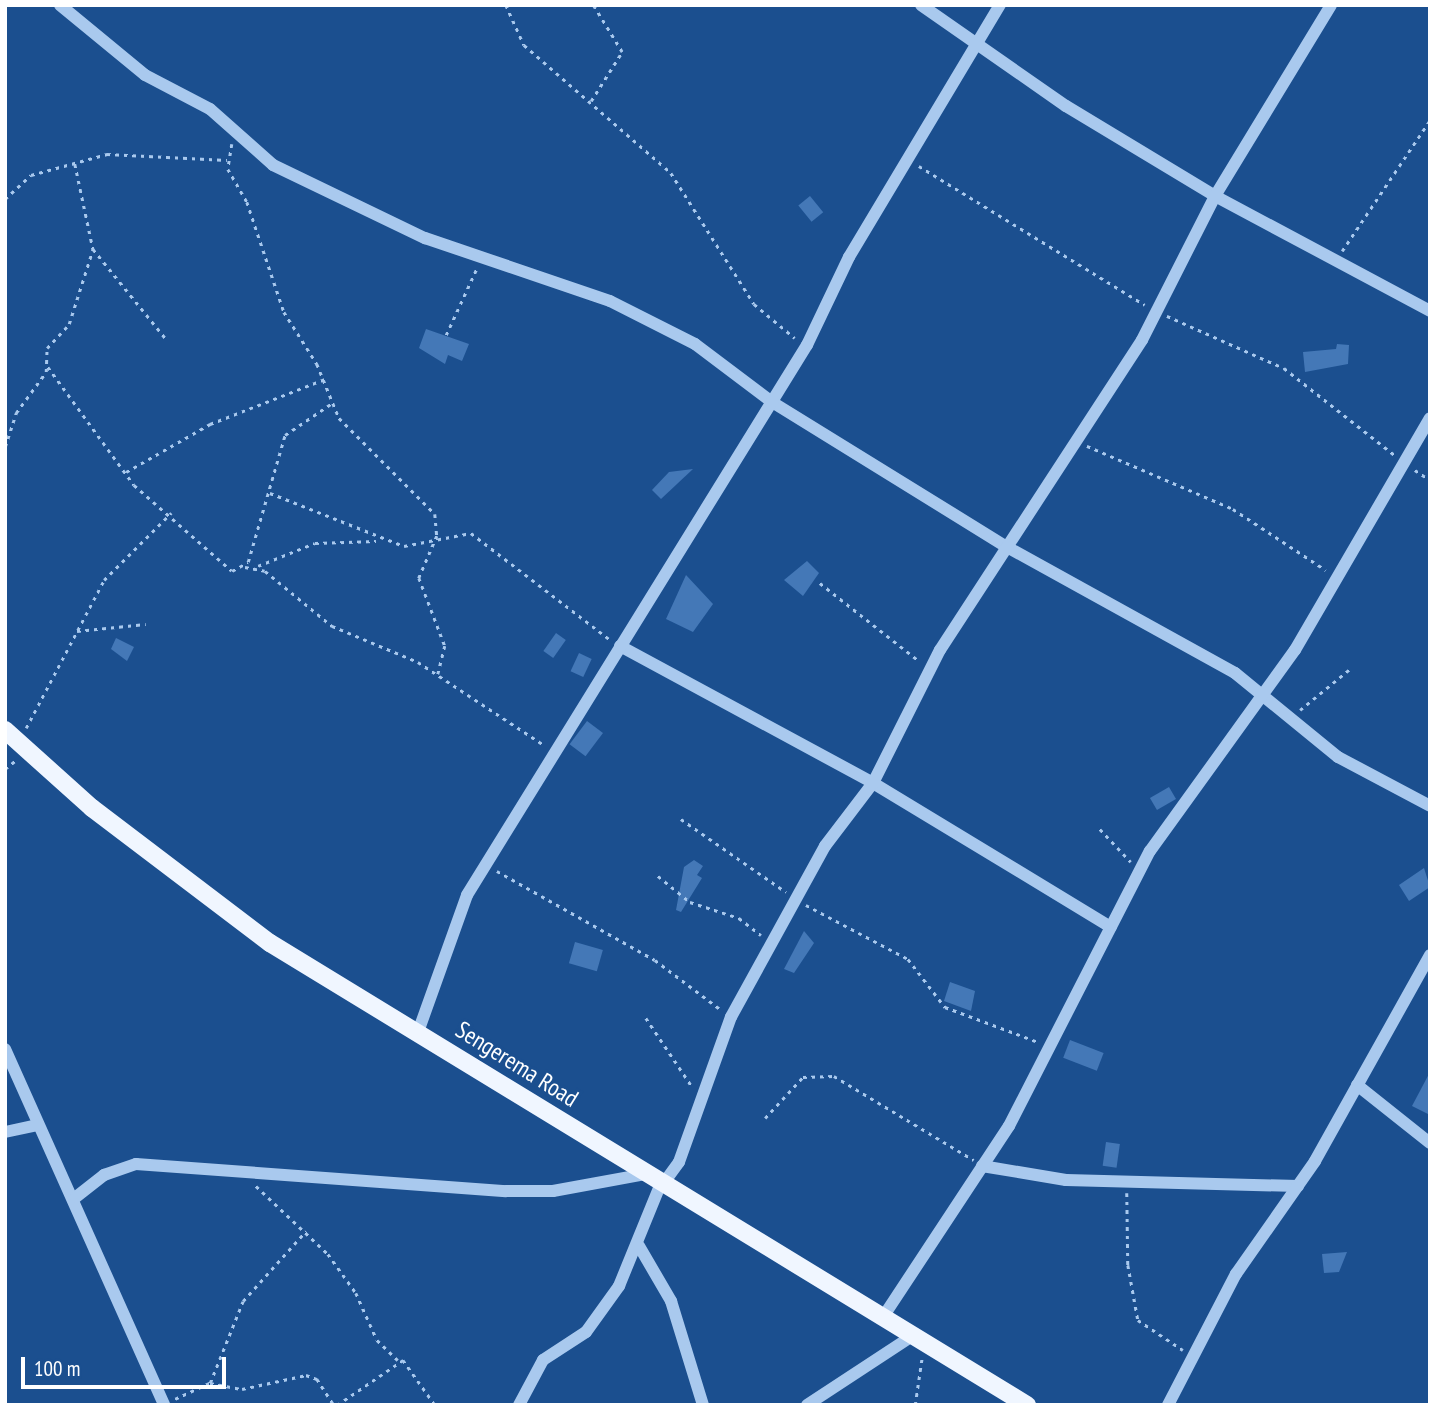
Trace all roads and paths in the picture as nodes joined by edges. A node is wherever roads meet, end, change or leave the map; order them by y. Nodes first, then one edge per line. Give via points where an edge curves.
1 (60, 5) edge
2 (506, 5) edge
3 (593, 5) edge
4 (921, 5) edge
5 (1000, 5) edge
6 (1331, 5) edge
7 (977, 46) junction
8 (591, 101) junction
9 (1430, 120) edge
10 (234, 137) junction
11 (906, 158) junction
12 (227, 160) junction
13 (75, 164) junction
14 (1215, 196) junction
15 (5, 199) edge
16 (93, 249) junction
17 (1338, 258) junction
18 (482, 261) junction
19 (1430, 311) edge
20 (1157, 312) junction
21 (446, 335) dead end
22 (167, 340) dead end
23 (807, 345) junction
24 (48, 367) junction
25 (325, 379) junction
26 (772, 402) junction
27 (332, 403) junction
28 (1430, 418) edge
29 (1074, 440) junction
30 (5, 447) edge
31 (1405, 464) junction
32 (126, 472) junction
33 (1430, 480) edge
34 (270, 493) junction
35 (172, 512) junction
36 (379, 541) junction
37 (431, 545) junction
38 (1007, 547) junction
39 (245, 567) junction
40 (257, 567) junction
41 (1334, 575) junction
42 (820, 583) dead end
43 (146, 624) dead end
44 (77, 631) junction
45 (620, 646) junction
46 (1350, 668) dead end
47 (929, 670) junction
48 (438, 674) junction
49 (1265, 695) junction
50 (1285, 719) junction
51 (5, 730) edge
52 (18, 744) junction
53 (555, 753) junction
54 (873, 783) junction
55 (1430, 806) edge
56 (681, 819) dead end
57 (1100, 829) dead end
58 (485, 865) junction
59 (1140, 867) junction
60 (658, 876) dead end
61 (796, 899) junction
62 (1111, 927) junction
63 (770, 945) junction
64 (1430, 955) edge
65 (731, 1017) junction
66 (646, 1018) dead end
67 (418, 1032) junction
68 (1047, 1046) junction
69 (5, 1049) edge
70 (1357, 1086) junction
71 (699, 1097) junction
72 (765, 1118) dead end
73 (38, 1125) junction
74 (5, 1132) edge
75 (1430, 1143) edge
76 (982, 1166) junction
77 (226, 1168) junction
78 (656, 1180) junction
79 (1128, 1183) junction
80 (1298, 1186) junction
81 (76, 1197) junction
82 (306, 1231) junction
83 (639, 1246) junction
84 (885, 1314) junction
85 (920, 1337) junction
86 (1194, 1356) junction
87 (398, 1360) junction
88 (210, 1383) junction
89 (165, 1405) edge
90 (336, 1405) edge
91 (435, 1405) edge
92 (519, 1405) edge
93 (703, 1405) edge
94 (807, 1405) edge
95 (915, 1405) edge
96 (1027, 1405) edge
97 (1168, 1405) edge

1 - 10 street via 135,68 209,109
2 - 8 path via 524,45
3 - 8 path via 622,52
4 - 7 street
5 - 7 street
6 - 14 street
7 - 11 street
7 - 14 street
8 - 23 path via 639,151 671,173 754,304
9 - 17 path
10 - 12 path
10 - 18 street via 286,173
11 - 20 path
11 - 23 street
12 - 13 path via 120,152
12 - 25 path via 284,312
13 - 15 path via 31,175
13 - 16 path
14 - 17 street
14 - 20 street
16 - 22 path
16 - 24 path via 69,324 47,348
17 - 19 street
18 - 21 path
18 - 26 street via 646,317 695,344
20 - 29 street
20 - 31 path via 1284,368
23 - 26 street
24 - 30 path via 16,413
24 - 32 path
25 - 27 path
25 - 32 path via 192,433
26 - 38 street
26 - 45 street
27 - 34 path via 285,435
27 - 37 path via 348,429 435,514 439,527
28 - 31 street
29 - 38 street
29 - 41 path via 1233,509
31 - 33 path
31 - 41 street
32 - 35 path
34 - 36 path
34 - 39 path
35 - 39 path via 220,566
35 - 44 path via 117,563
36 - 37 path
36 - 40 path via 315,543
37 - 45 path via 471,533 566,612
37 - 48 path via 419,578 445,646
38 - 47 street
38 - 49 street via 1183,642
39 - 40 path
40 - 48 path via 332,626
41 - 49 street
42 - 47 path
43 - 44 path
44 - 52 path
45 - 53 street
45 - 54 street
46 - 50 path
47 - 54 street
48 - 53 path
49 - 50 street
49 - 59 street
50 - 55 street via 1338,757
51 - 52 main road, Sengerema Road
52 - 67 main road, Sengerema Road via 270,943
53 - 58 street
54 - 61 street
54 - 62 street
56 - 61 path
57 - 59 path via 1115,852
58 - 65 path via 654,960
58 - 67 street via 438,964
59 - 62 street
60 - 63 path via 690,902 739,918
61 - 63 street
61 - 68 path via 908,959 945,1007
62 - 68 street
63 - 65 street
64 - 70 street
65 - 71 street
66 - 71 path
67 - 78 main road, Sengerema Road
68 - 76 street
69 - 73 street
70 - 75 street
70 - 80 street
71 - 78 street via 679,1161
72 - 76 path via 803,1077 834,1076
73 - 74 street
73 - 81 street
76 - 79 street
76 - 84 street
77 - 78 street via 506,1191
77 - 81 street via 136,1164 104,1175
77 - 82 path via 284,1207
78 - 83 street
78 - 84 main road, Sengerema Road
79 - 80 street
79 - 86 path via 1128,1265 1139,1320
80 - 86 street via 1236,1274
81 - 89 street
82 - 87 path via 356,1293 382,1347
82 - 88 path via 243,1301
83 - 92 street via 600,1314 575,1342 543,1360
83 - 93 street via 671,1301
84 - 85 main road, Sengerema Road
85 - 94 street
85 - 95 path
85 - 96 main road, Sengerema Road
86 - 97 street
87 - 90 path
87 - 91 path via 410,1365
88 - 89 path
88 - 90 path via 242,1389 312,1375

